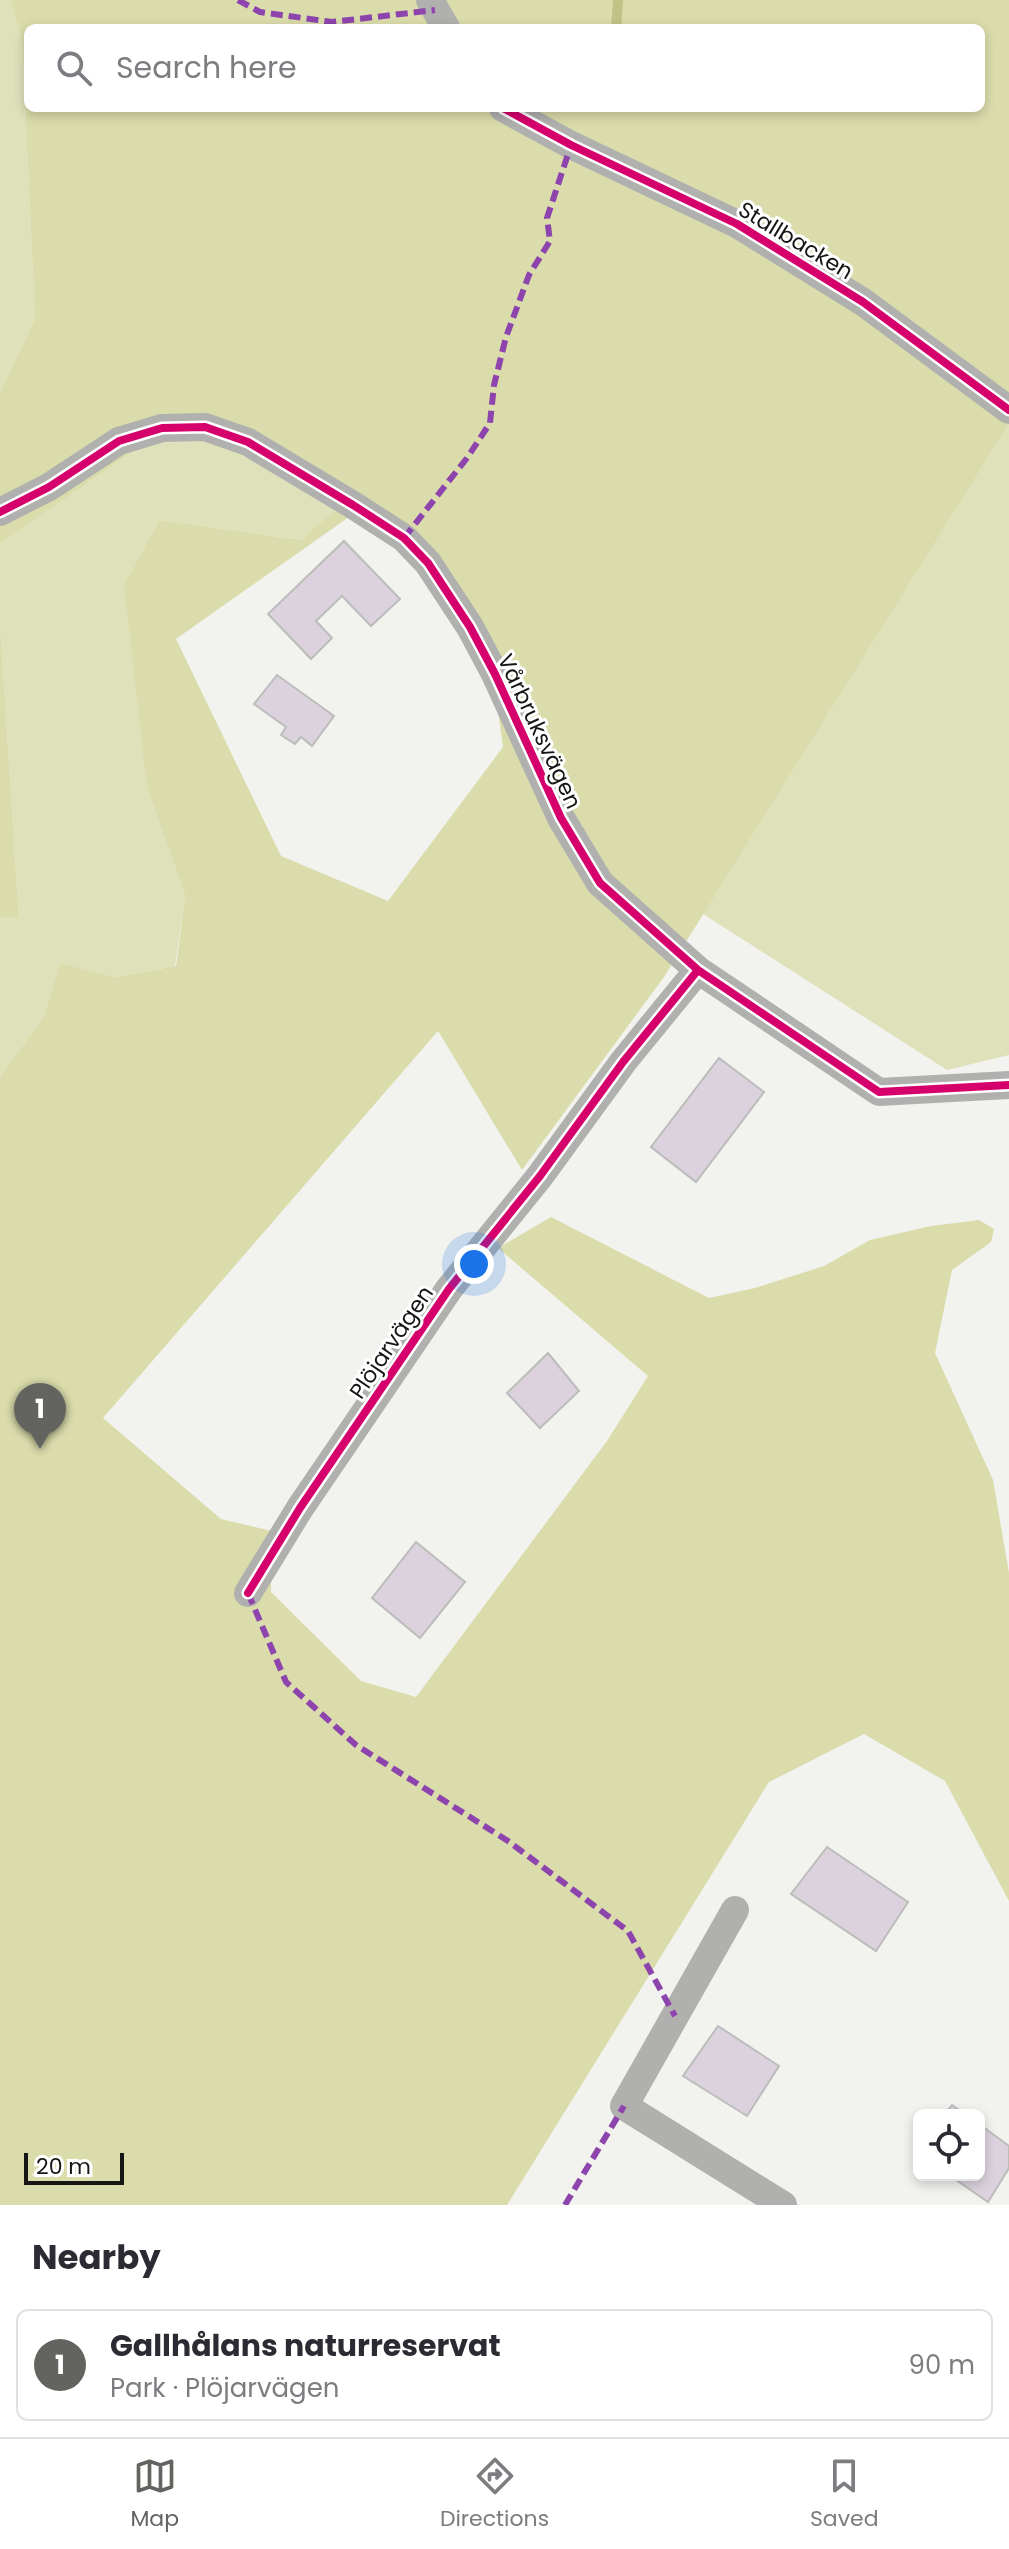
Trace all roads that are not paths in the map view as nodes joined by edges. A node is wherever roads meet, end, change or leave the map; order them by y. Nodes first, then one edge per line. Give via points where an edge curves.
1 (430, 0) edge
2 (444, 24) edge
3 (510, 112) edge
4 (1009, 410) edge
5 (0, 512) edge
6 (698, 970) junction
7 (1009, 1085) edge
8 (248, 1593) dead end
9 (735, 1910) dead end
10 (783, 2205) edge

1 - 2 street
3 - 4 street, Stallbacken via 737,224 863,302
5 - 6 street, Vårbruksvägen via 119,441 162,428 205,427 248,442 404,538 428,563 470,627 561,818 600,883
6 - 7 street, Vårbruksvägen via 879,1092
6 - 8 street, Plöjarvägen via 449,1289
9 - 10 street via 624,2106

